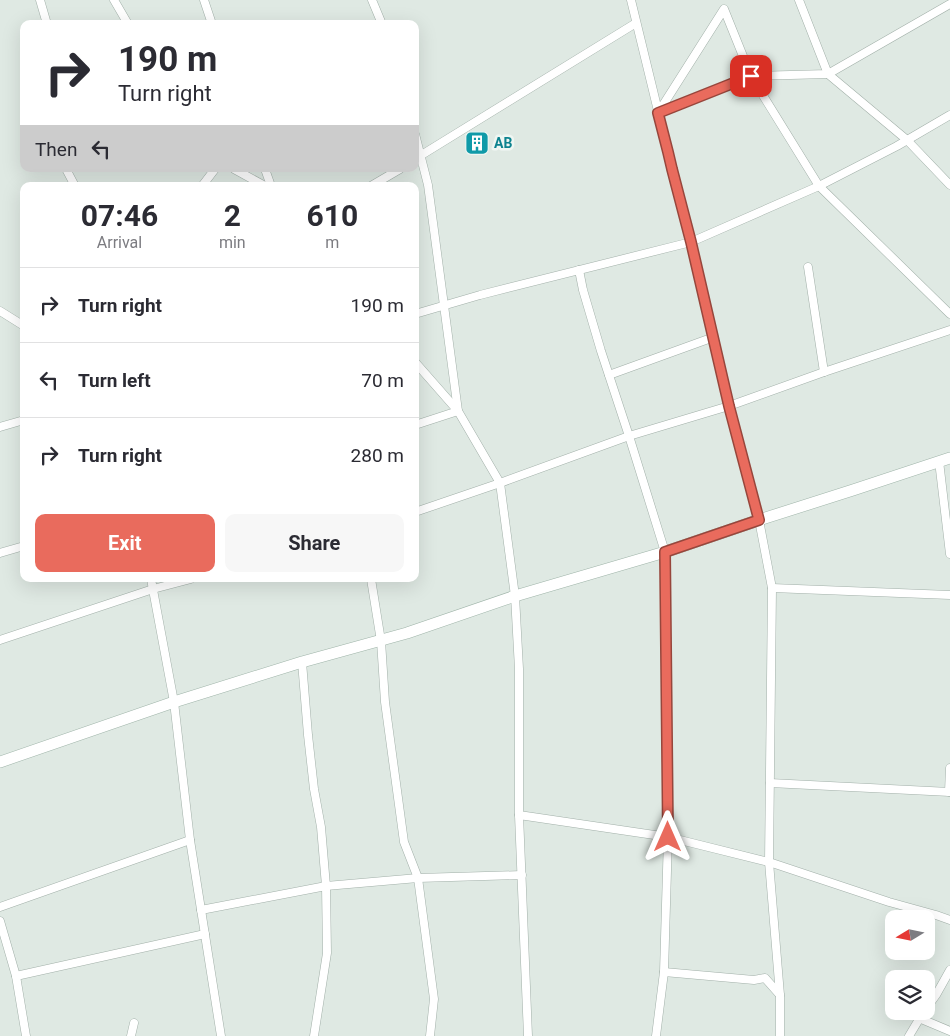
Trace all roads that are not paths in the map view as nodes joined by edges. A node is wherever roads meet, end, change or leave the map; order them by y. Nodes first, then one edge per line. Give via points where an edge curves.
1 (40, 0) edge
2 (114, 0) edge
3 (204, 0) edge
4 (372, 0) edge
5 (631, 0) edge
6 (726, 0) edge
7 (799, 0) edge
8 (950, 4) edge
9 (724, 9) junction
10 (46, 20) edge
11 (126, 20) edge
12 (211, 20) edge
13 (380, 20) edge
14 (636, 23) junction
15 (828, 74) junction
16 (751, 76) junction
17 (658, 113) junction
18 (950, 115) edge
19 (907, 140) junction
20 (419, 157) edge
21 (419, 161) edge
22 (213, 172) edge
23 (239, 172) edge
24 (395, 172) edge
25 (205, 182) edge
26 (258, 182) edge
27 (378, 182) edge
28 (950, 185) edge
29 (819, 186) junction
30 (691, 242) junction
31 (808, 267) dead end
32 (578, 270) junction
33 (444, 306) junction
34 (0, 311) edge
35 (419, 313) edge
36 (950, 314) edge
37 (20, 324) edge
38 (950, 330) edge
39 (714, 337) junction
40 (419, 367) edge
41 (824, 372) junction
42 (608, 375) junction
43 (729, 406) junction
44 (458, 411) junction
45 (20, 421) edge
46 (419, 424) edge
47 (0, 427) edge
48 (629, 436) junction
49 (944, 459) edge
50 (500, 483) junction
51 (419, 511) edge
52 (759, 520) junction
53 (20, 547) edge
54 (665, 552) junction
55 (0, 553) edge
56 (950, 554) edge
57 (152, 582) edge
58 (179, 582) edge
59 (371, 582) edge
60 (772, 588) junction
61 (153, 589) junction
62 (950, 594) edge
63 (515, 596) junction
64 (0, 640) edge
65 (381, 641) junction
66 (302, 662) junction
67 (174, 702) junction
68 (0, 762) edge
69 (950, 768) edge
70 (770, 783) junction
71 (950, 792) edge
72 (519, 815) junction
73 (668, 837) junction
74 (190, 840) junction
75 (769, 862) junction
76 (522, 875) junction
77 (418, 878) junction
78 (326, 886) junction
79 (0, 907) edge
80 (201, 910) junction
81 (950, 920) edge
82 (0, 921) edge
83 (205, 934) junction
84 (950, 970) edge
85 (664, 972) junction
86 (16, 976) junction
87 (780, 995) junction
88 (935, 996) edge
89 (919, 1020) edge
90 (934, 1020) edge
91 (134, 1023) dead end
92 (950, 1031) edge
93 (26, 1036) edge
94 (131, 1036) edge
95 (221, 1036) edge
96 (314, 1036) edge
97 (430, 1036) edge
98 (528, 1036) edge
99 (656, 1036) edge
100 (780, 1036) edge
101 (909, 1036) edge

1 - 10 street
2 - 11 street
3 - 12 street
4 - 13 street
5 - 14 street
6 - 9 street
7 - 15 street
8 - 15 street
9 - 16 street
9 - 17 street
14 - 17 street
14 - 20 street
15 - 16 street
15 - 19 street
16 - 17 street
16 - 29 street
17 - 30 street
18 - 19 street
19 - 28 street
19 - 29 street
21 - 33 street via 428,185
22 - 25 street
23 - 26 street
24 - 27 street
29 - 30 street
29 - 36 street
30 - 32 street
30 - 39 street
31 - 41 street
32 - 33 street
32 - 42 street
33 - 35 street
33 - 44 street
34 - 37 street
38 - 41 street
39 - 42 street
39 - 43 street
40 - 44 street
41 - 43 street
42 - 48 street
43 - 48 street
43 - 52 street
44 - 46 street
44 - 50 street
45 - 47 street
48 - 50 street
48 - 54 street
49 - 52 street
49 - 56 street
50 - 51 street
50 - 63 street
52 - 54 street
52 - 60 street
53 - 55 street
54 - 63 street
54 - 73 street
57 - 61 street
58 - 61 street
59 - 65 street
60 - 62 street
60 - 70 street
61 - 64 street
61 - 67 street
63 - 65 street
63 - 72 street via 519,669
65 - 66 street
65 - 77 street via 385,702 404,842
66 - 67 street
66 - 78 street
67 - 68 street
67 - 74 street
69 - 71 street
70 - 71 street
70 - 75 street
72 - 73 street
72 - 76 street
73 - 75 street
73 - 85 street
74 - 79 street
74 - 80 street
75 - 81 street
75 - 87 street
76 - 77 street
76 - 98 street
77 - 78 street
77 - 97 street via 434,999
78 - 80 street
78 - 96 street via 327,953
80 - 83 street
82 - 86 street
83 - 86 street
83 - 95 street
84 - 88 street
85 - 87 street via 754,980 765,978
85 - 99 street
86 - 93 street
87 - 100 street
89 - 101 street
90 - 92 street
91 - 94 street

